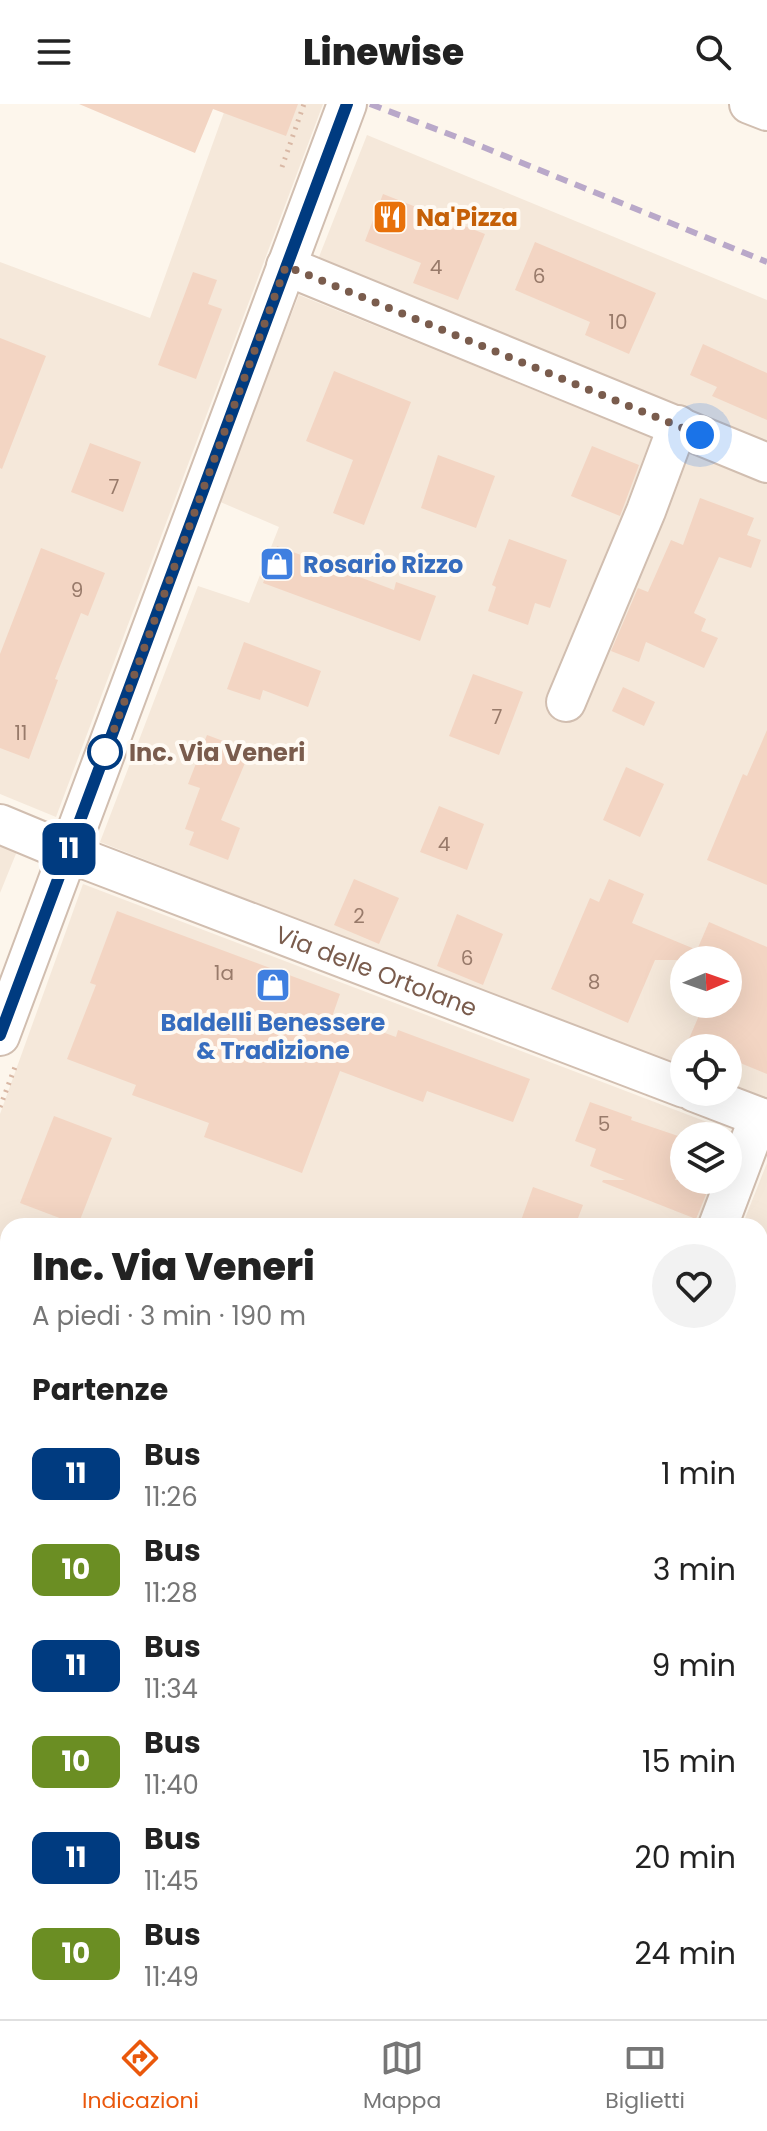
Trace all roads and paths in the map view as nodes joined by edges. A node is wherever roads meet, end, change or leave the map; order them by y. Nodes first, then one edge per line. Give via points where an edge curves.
1 (347, 104) edge
2 (749, 104) edge
3 (767, 111) edge
4 (286, 266) junction
5 (678, 425) junction
6 (767, 463) edge
7 (566, 702) dead end
8 (0, 824) edge
9 (68, 853) junction
10 (0, 1036) edge
11 (670, 1083) edge
12 (731, 1106) edge
13 (763, 1118) edge
14 (721, 1218) edge

1 - 4 street
2 - 3 street
4 - 5 street
4 - 9 street
5 - 6 street
5 - 7 street
8 - 9 street, Via delle Ortolane
9 - 10 street
9 - 11 street, Via delle Ortolane
12 - 13 street
13 - 14 street

